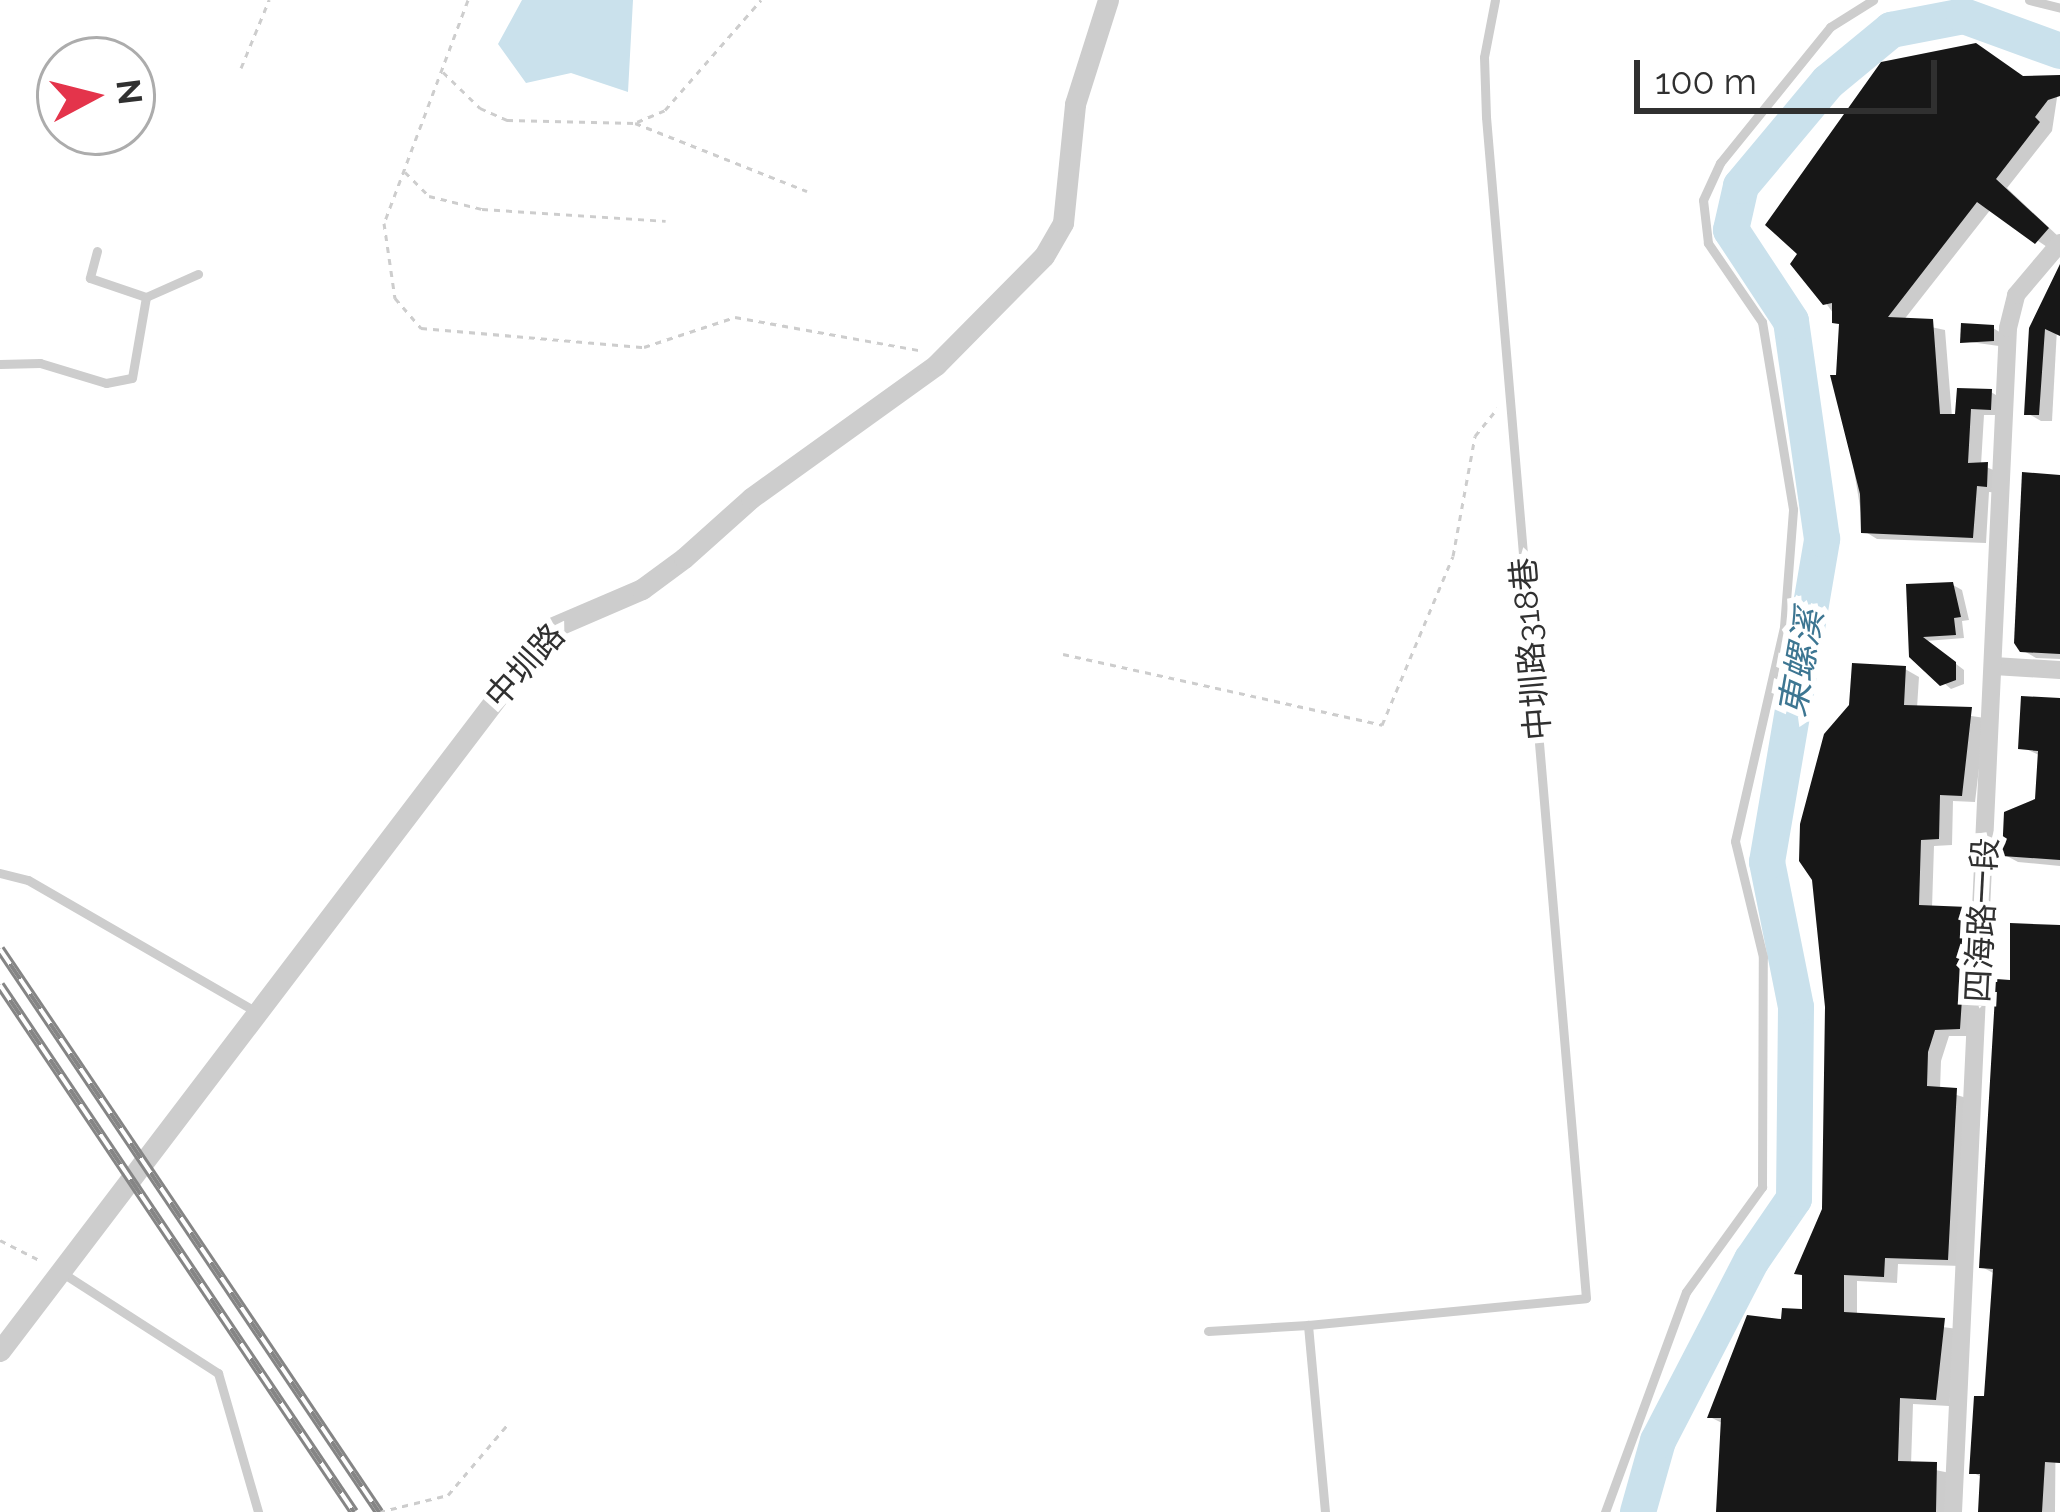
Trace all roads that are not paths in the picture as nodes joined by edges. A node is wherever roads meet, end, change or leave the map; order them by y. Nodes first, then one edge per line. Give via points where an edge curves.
1 (1108, 0) edge
2 (1495, 0) edge
3 (1874, 0) edge
4 (2029, 0) edge
5 (2060, 8) edge
6 (2060, 243) edge
7 (97, 251) dead end
8 (199, 274) dead end
9 (146, 297) junction
10 (0, 364) edge
11 (1994, 666) junction
12 (2060, 670) edge
13 (0, 873) edge
14 (260, 1014) junction
15 (62, 1272) junction
16 (1309, 1325) junction
17 (1208, 1331) dead end
18 (0, 1351) edge
19 (258, 1512) edge
20 (1325, 1512) edge
21 (1605, 1512) edge
22 (1953, 1512) edge

1 - 14 street, 中圳路 via 1075,104 1068,198 1055,238 936,365 641,589 549,629
2 - 16 lane, 中圳路318巷 via 1484,57 1486,117 1586,1298
3 - 21 lane via 1830,27 1720,163 1703,200 1716,260 1762,322 1793,509 1784,627 1735,841 1763,957 1762,1187 1686,1292
4 - 5 lane
6 - 11 street, 四海路一段 via 2016,295 2008,328
7 - 9 lane via 90,278
8 - 9 lane
9 - 10 lane via 132,378 106,383 40,363
11 - 12 street
11 - 22 street, 四海路一段
13 - 14 lane via 28,880
14 - 15 street, 中圳路
15 - 18 street, 中圳路
15 - 19 lane via 218,1373
16 - 17 lane
16 - 20 lane

